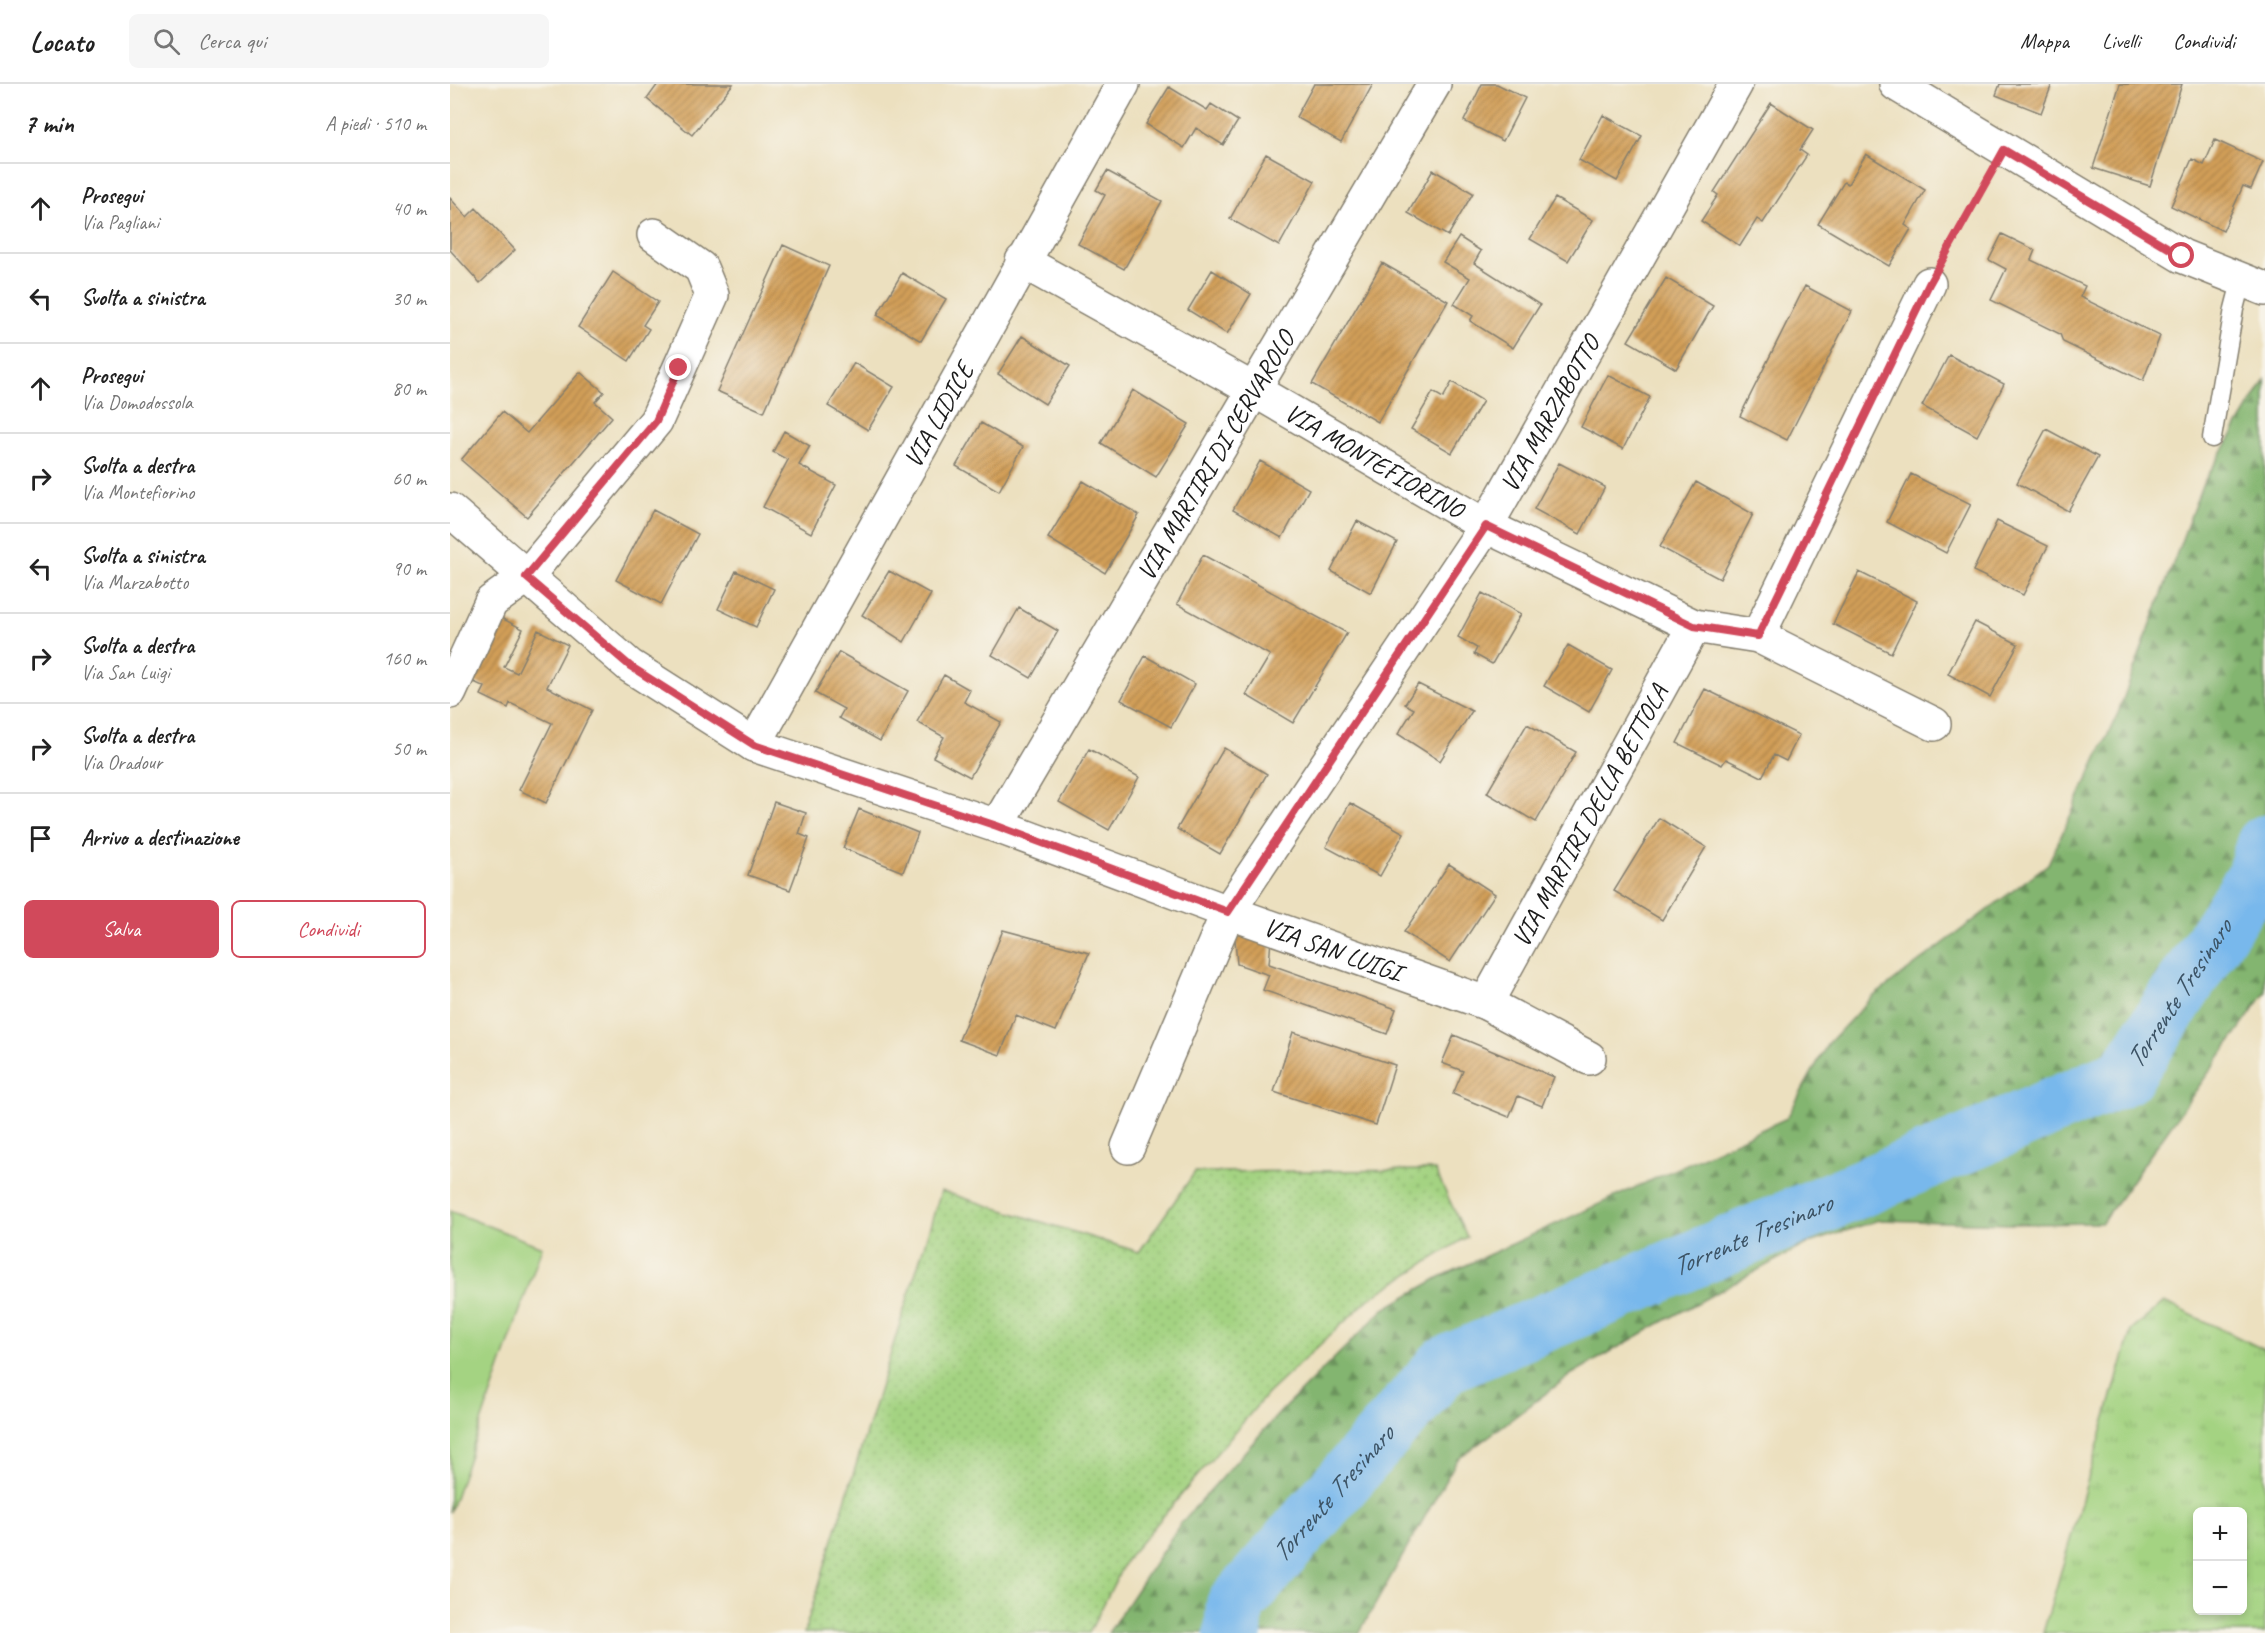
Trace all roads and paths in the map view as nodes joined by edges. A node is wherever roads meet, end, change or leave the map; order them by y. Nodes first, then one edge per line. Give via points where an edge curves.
1 (1123, 84) edge
2 (1434, 84) edge
3 (1736, 84) edge
4 (1896, 84) edge
5 (2004, 150) junction
6 (654, 236) dead end
7 (1022, 261) junction
8 (1929, 284) joint
9 (2253, 285) edge
10 (1254, 390) junction
11 (2212, 438) dead end
12 (450, 510) edge
13 (1486, 526) junction
14 (526, 577) junction
15 (1694, 626) junction
16 (1758, 636) junction
17 (450, 692) edge
18 (1934, 724) dead end
19 (754, 745) junction
20 (997, 826) junction
21 (1228, 912) junction
22 (1486, 1003) junction
23 (1589, 1058) dead end
24 (1128, 1147) dead end

1 - 7 street, VIA LIDICE
2 - 10 street, VIA MARTIRI DI CERVAROLO
3 - 13 street, VIA MARZABOTTO
4 - 5 street
5 - 8 path
5 - 9 street via 2182,256
6 - 14 street via 701,268 712,295 656,421
7 - 10 street, VIA MONTEFIORINO
7 - 19 street, VIA LIDICE
8 - 16 street
9 - 11 lane
10 - 13 street, VIA MONTEFIORINO
10 - 20 street, VIA MARTIRI DI CERVAROLO
12 - 14 street, VIA SAN LUIGI
13 - 15 street, VIA MONTEFIORINO
13 - 21 street, VIA MARZABOTTO
14 - 17 street via 491,602
14 - 19 street, VIA SAN LUIGI via 630,666
15 - 16 street, VIA MONTEFIORINO
15 - 22 street, VIA MARTIRI DELLA BETTOLA
16 - 18 street, VIA MONTEFIORINO
19 - 20 street, VIA SAN LUIGI
20 - 21 street, VIA SAN LUIGI
21 - 22 street, VIA SAN LUIGI
21 - 24 street, VIA MARZABOTTO
22 - 23 street, VIA SAN LUIGI

